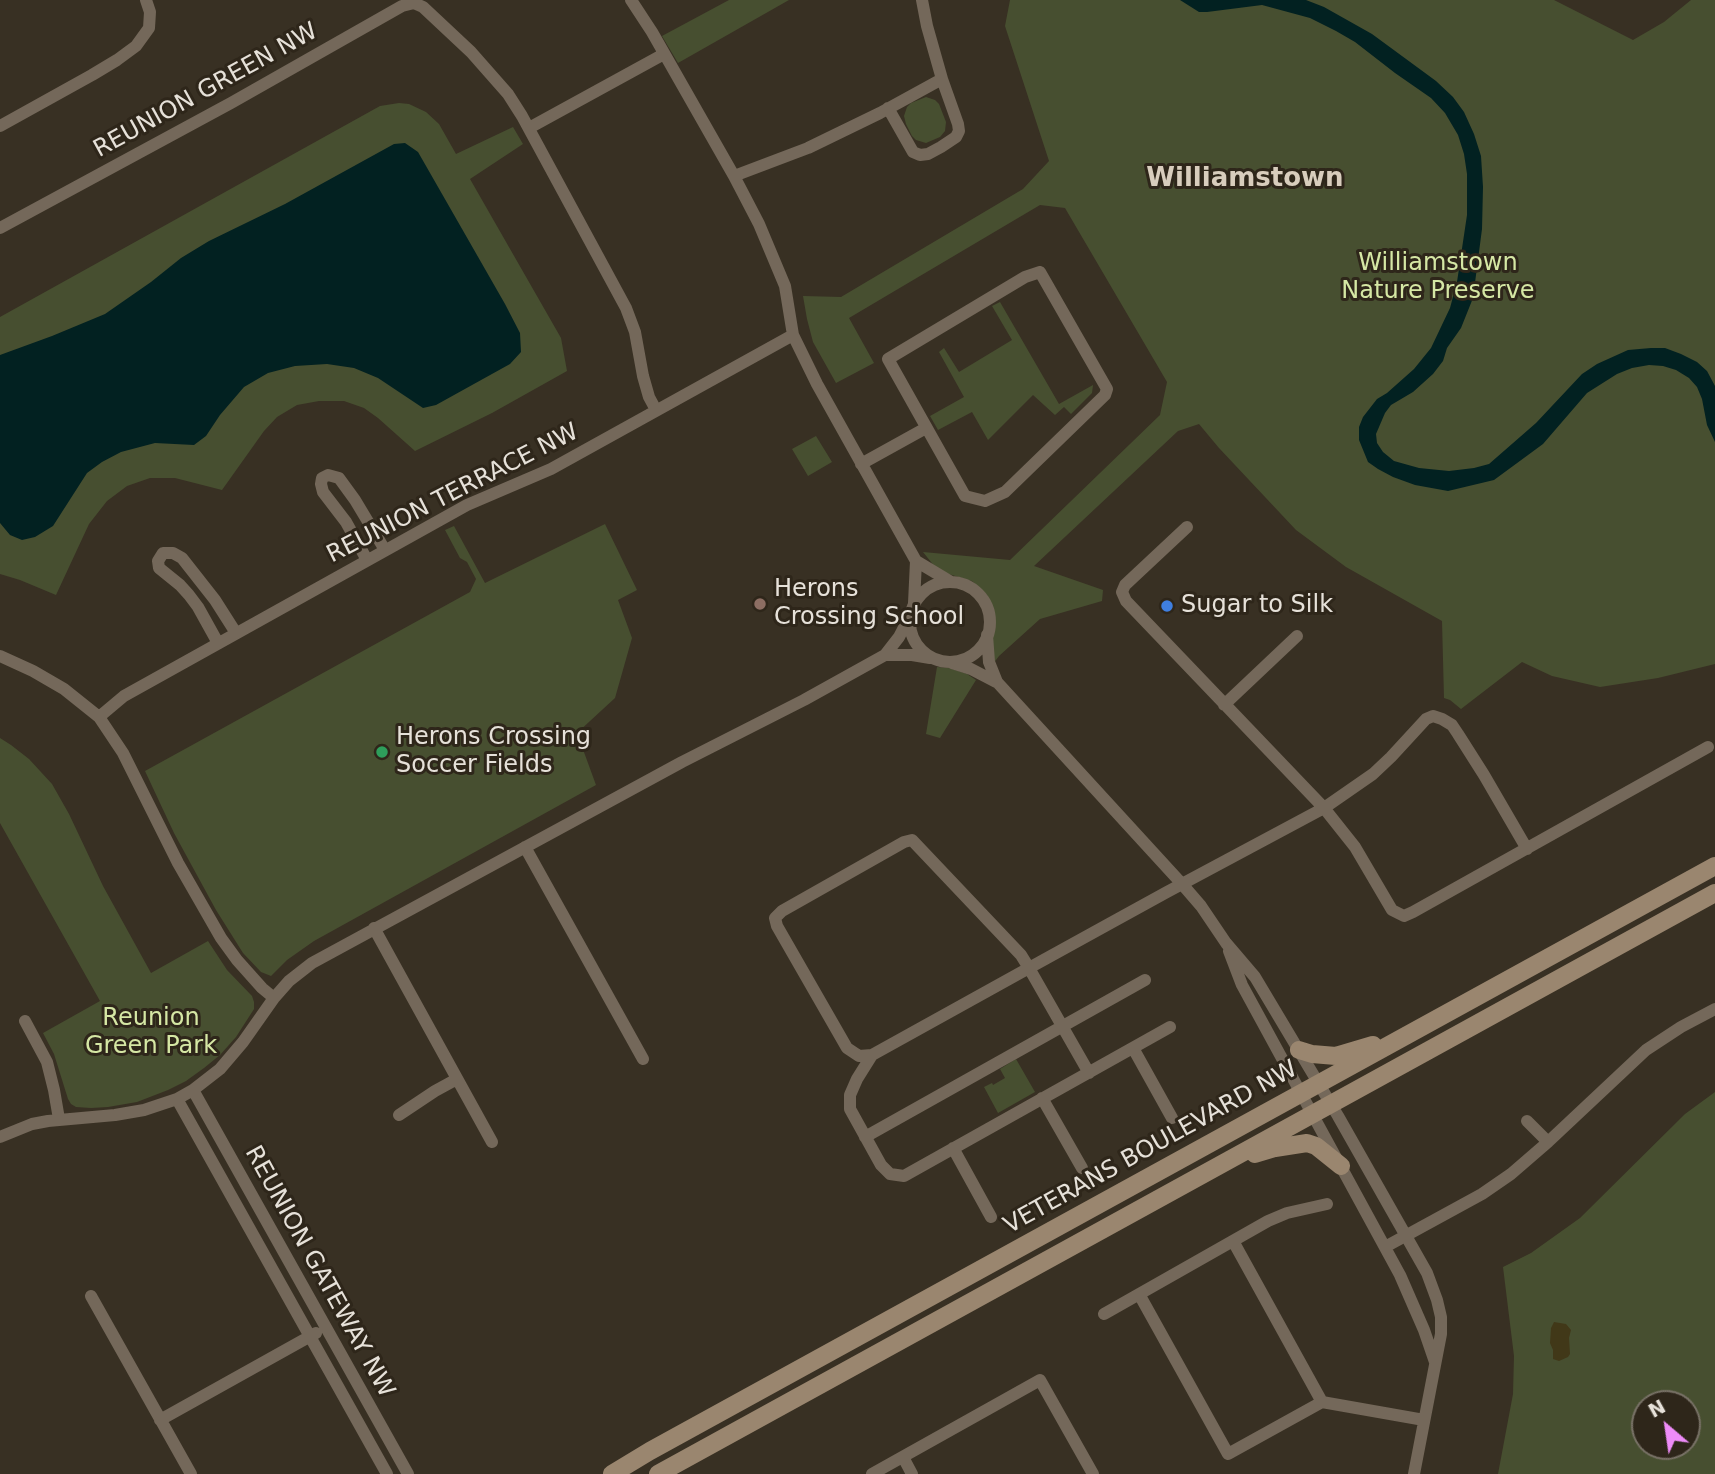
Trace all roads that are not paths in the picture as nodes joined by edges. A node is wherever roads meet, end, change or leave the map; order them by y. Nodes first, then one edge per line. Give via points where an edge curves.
1 (146, 0) edge
2 (631, 0) edge
3 (922, 0) edge
4 (664, 54) junction
5 (942, 79) junction
6 (888, 108) junction
7 (0, 126) edge
8 (529, 128) junction
9 (734, 176) junction
10 (0, 228) edge
11 (793, 335) junction
12 (656, 410) junction
13 (926, 428) junction
14 (861, 464) junction
15 (1187, 527) dead end
16 (385, 550) junction
17 (367, 560) junction
18 (916, 561) junction
19 (951, 582) junction
20 (913, 609) junction
21 (236, 633) junction
22 (988, 635) junction
23 (1297, 636) dead end
24 (218, 643) junction
25 (886, 655) junction
26 (0, 656) edge
27 (934, 658) junction
28 (949, 662) junction
29 (997, 682) junction
30 (1224, 705) junction
31 (99, 717) junction
32 (1708, 747) dead end
33 (1324, 808) junction
34 (526, 847) junction
35 (1527, 849) junction
36 (1715, 866) edge
37 (1182, 884) junction
38 (1715, 893) edge
39 (374, 928) junction
40 (1226, 943) junction
41 (1029, 968) junction
42 (1145, 981) dead end
43 (274, 998) junction
44 (1715, 1009) edge
45 (25, 1021) dead end
46 (1062, 1027) junction
47 (1170, 1027) dead end
48 (1406, 1036) junction
49 (1132, 1048) junction
50 (1299, 1050) junction
51 (872, 1055) junction
52 (643, 1059) dead end
53 (1089, 1073) junction
54 (457, 1079) junction
55 (1319, 1083) junction
56 (194, 1090) junction
57 (1301, 1093) junction
58 (1042, 1098) junction
59 (177, 1099) junction
60 (1331, 1104) junction
61 (1313, 1114) junction
62 (399, 1115) dead end
63 (1172, 1118) dead end
64 (59, 1119) junction
65 (1527, 1121) dead end
66 (0, 1137) edge
67 (865, 1137) junction
68 (492, 1142) dead end
69 (1548, 1142) junction
70 (953, 1148) junction
71 (1221, 1164) junction
72 (1341, 1166) junction
73 (1082, 1168) dead end
74 (1327, 1204) dead end
75 (991, 1217) dead end
76 (1406, 1236) junction
77 (1233, 1241) junction
78 (1385, 1247) junction
79 (1139, 1294) junction
80 (91, 1296) dead end
81 (1104, 1314) dead end
82 (326, 1327) junction
83 (309, 1336) junction
84 (1435, 1363) junction
85 (1322, 1402) junction
86 (160, 1420) junction
87 (1424, 1420) junction
88 (902, 1457) junction
89 (191, 1474) edge
90 (387, 1474) edge
91 (408, 1474) edge
92 (612, 1474) edge
93 (658, 1474) edge
94 (872, 1474) edge
95 (912, 1474) edge
96 (1093, 1474) edge
97 (1414, 1474) edge

1 - 7 street via 149,28 136,46
2 - 4 street
3 - 5 street
4 - 8 street
4 - 9 street
5 - 6 street
5 - 6 street via 959,131 928,154 913,152
6 - 9 street via 808,148
8 - 10 street, REUNION GREEN NW via 492,74 450,31 414,3
8 - 12 street, REUNION GREEN NW via 626,308
9 - 11 street via 785,286
11 - 12 street, REUNION TERRACE NW
11 - 14 street
12 - 16 street, REUNION TERRACE NW via 551,469 467,505
13 - 13 street via 965,496 985,501 1005,492 1105,395 1107,389 1040,272 888,359
13 - 14 street
14 - 18 street
15 - 30 street via 1122,592 1131,608
16 - 17 street, REUNION TERRACE NW
16 - 17 street via 339,478 327,475 322,478 323,492
17 - 21 street, REUNION TERRACE NW
18 - 19 street
18 - 20 street
19 - 20 street via 927,589
19 - 22 street via 978,593 989,616
20 - 25 street
20 - 27 street via 913,638
21 - 24 street, REUNION TERRACE NW
21 - 24 street via 182,558 163,553 159,568 198,607
22 - 28 street via 971,656
22 - 29 street via 987,652
23 - 30 street
24 - 31 street, REUNION TERRACE NW via 124,696
25 - 27 street
25 - 34 street
26 - 31 street via 33,670
27 - 28 street
28 - 29 street
29 - 37 street
30 - 33 street
31 - 43 street via 123,753 221,938
32 - 35 street
33 - 35 street via 1355,847 1392,910 1404,916
33 - 35 street via 1373,774 1433,716 1452,725
33 - 37 street
34 - 39 street
34 - 52 street
36 - 48 main road, VETERANS BOULEVARD NW
37 - 40 street
37 - 41 street
38 - 60 main road, VETERANS BOULEVARD NW
39 - 43 street via 312,963
39 - 54 street
40 - 50 street via 1255,976
40 - 57 street via 1242,985
41 - 46 street
41 - 51 street
41 - 51 street via 920,847 912,839 904,842 775,918 847,1048 859,1056
42 - 46 street
43 - 56 street via 220,1069
44 - 69 street via 1646,1050
45 - 64 street via 47,1062
46 - 53 street
46 - 67 street
47 - 49 street
48 - 50 main road via 1336,1056
48 - 55 main road, VETERANS BOULEVARD NW
49 - 53 street
49 - 63 street
50 - 55 street
51 - 67 street via 850,1095 850,1109
53 - 58 street
54 - 62 street
54 - 68 street
55 - 57 main road, VETERANS BOULEVARD NW
55 - 60 street
56 - 59 street
56 - 82 street, REUNION GATEWAY NW
57 - 61 street
57 - 92 main road, VETERANS BOULEVARD NW
58 - 70 street
58 - 73 street
59 - 64 street via 115,1115
59 - 83 street, REUNION GATEWAY NW
60 - 61 main road, VETERANS BOULEVARD NW
60 - 76 street
61 - 71 main road, VETERANS BOULEVARD NW
61 - 72 street
64 - 66 street
65 - 69 street
67 - 70 street via 881,1165 898,1175
69 - 76 street via 1482,1194
70 - 75 street
71 - 72 main road via 1307,1143
71 - 93 main road, VETERANS BOULEVARD NW
72 - 78 street
74 - 77 street via 1287,1213
76 - 78 street
76 - 84 street via 1426,1273 1441,1317
77 - 79 street
77 - 85 street
78 - 84 street via 1411,1298
79 - 81 street
79 - 85 street via 1228,1454
80 - 86 street
82 - 83 street
82 - 91 street, REUNION GATEWAY NW
83 - 86 street
83 - 90 street, REUNION GATEWAY NW
84 - 87 street
85 - 87 street
86 - 89 street
87 - 97 street
88 - 94 street
88 - 95 street
88 - 96 street via 1040,1380

